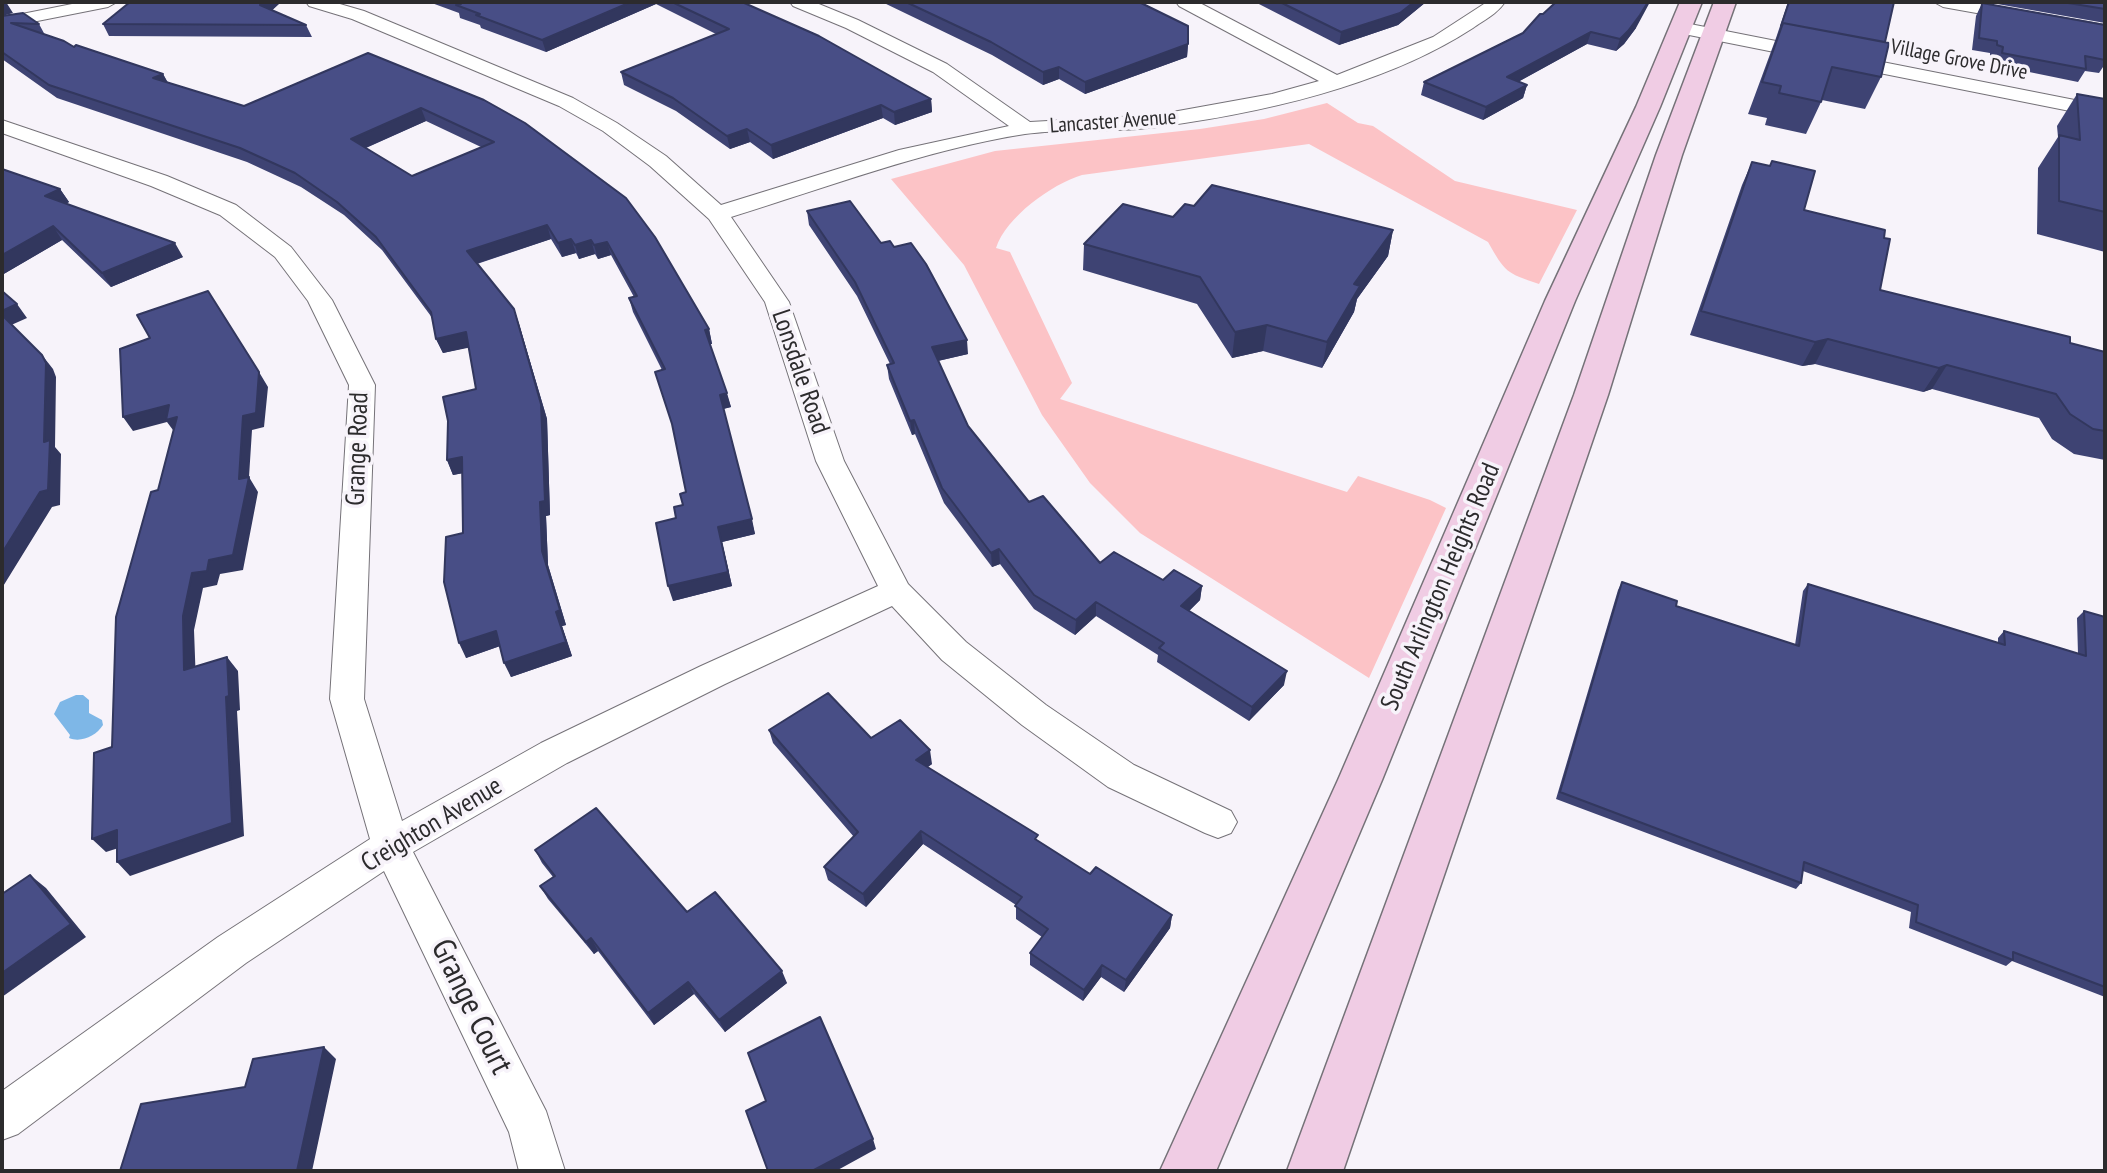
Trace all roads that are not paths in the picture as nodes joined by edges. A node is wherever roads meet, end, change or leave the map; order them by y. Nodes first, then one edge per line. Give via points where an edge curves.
1 (108, 2) edge
2 (315, 2) edge
3 (799, 2) edge
4 (1185, 2) edge
5 (1496, 2) edge
6 (1691, 2) edge
7 (1726, 2) edge
8 (1943, 2) edge
9 (2, 23) edge
10 (1680, 28) junction
11 (2105, 31) edge
12 (1713, 35) junction
13 (1336, 82) junction
14 (2105, 112) edge
15 (2, 126) edge
16 (1026, 128) junction
17 (717, 214) junction
18 (896, 591) junction
19 (1218, 822) dead end
20 (391, 846) junction
21 (2, 1118) edge
22 (542, 1171) edge
23 (1188, 1171) edge
24 (1315, 1171) edge

1 - 9 street
2 - 17 street, Lonsdale Road via 358,15 577,108 658,161
3 - 16 street via 940,68
4 - 13 street
5 - 13 street, Lancaster Avenue via 1440,41
6 - 10 main road, South Arlington Heights Road
7 - 12 main road
8 - 11 street
10 - 12 street, Village Grove Drive
10 - 23 main road, South Arlington Heights Road
12 - 14 street, Village Grove Drive
12 - 24 main road via 1669,155 1619,317
13 - 16 street, Lancaster Avenue via 1275,100 1156,121
15 - 20 street, Grange Road via 228,210 283,251 320,300 362,385 347,699
16 - 17 street, Lancaster Avenue via 906,155
17 - 18 street, Lonsdale Road via 778,302 830,461
18 - 19 street, Lonsdale Road via 954,651 1034,715 1121,776
18 - 20 street, Creighton Avenue via 554,753
20 - 21 street, Creighton Avenue via 232,950
20 - 22 street, Grange Court via 530,1127

